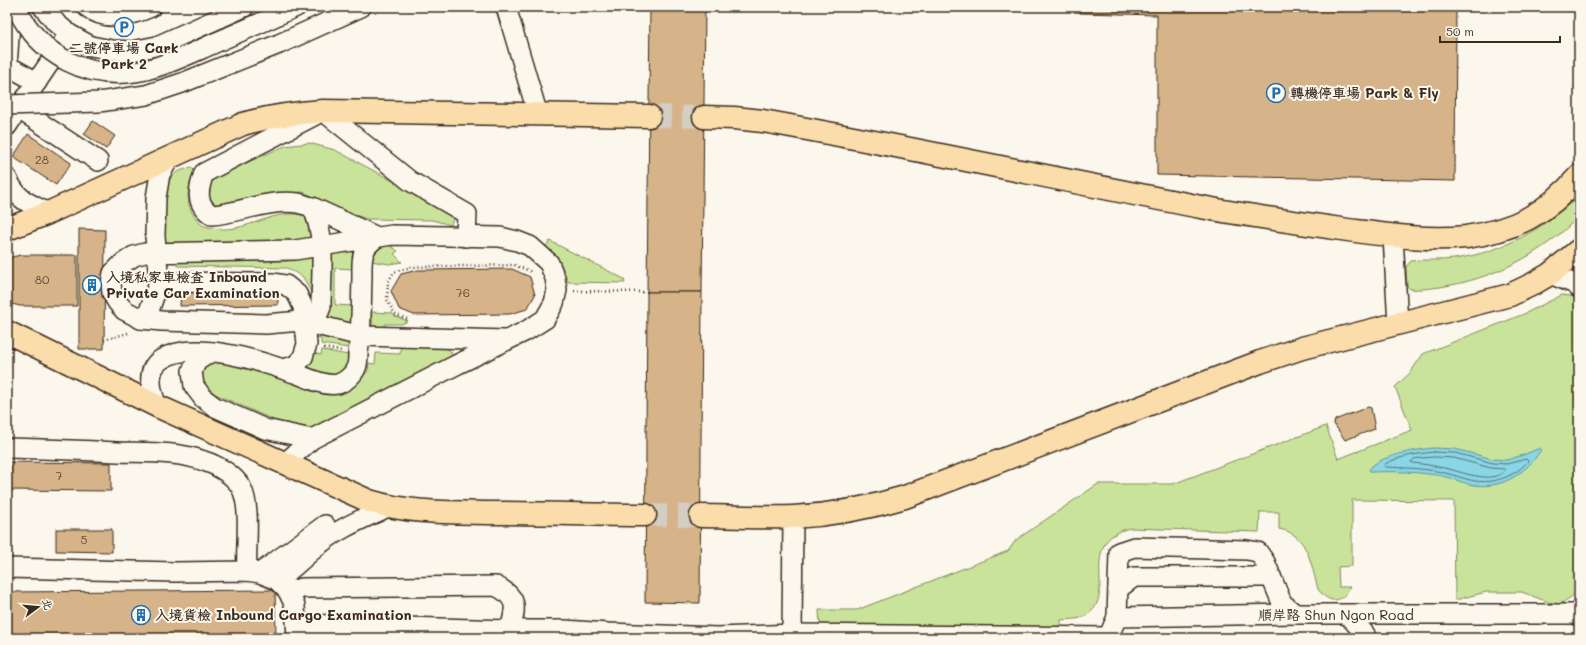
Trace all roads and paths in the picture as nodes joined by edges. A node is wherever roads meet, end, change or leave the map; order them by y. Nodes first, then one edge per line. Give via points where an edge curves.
1 (16, 7) edge
2 (43, 7) edge
3 (86, 7) edge
4 (152, 7) edge
5 (244, 7) edge
6 (296, 7) edge
7 (361, 7) edge
8 (506, 7) edge
9 (7, 18) edge
10 (69, 34) junction
11 (7, 67) edge
12 (37, 82) junction
13 (13, 107) edge
14 (323, 112) junction
15 (538, 115) junction
16 (649, 116) tunnel mouth
17 (704, 117) tunnel mouth
18 (7, 126) edge
19 (169, 159) junction
20 (98, 161) dead end
21 (1579, 176) edge
22 (7, 178) edge
23 (312, 208) junction
24 (48, 213) junction
25 (7, 229) edge
26 (1393, 236) junction
27 (377, 237) junction
28 (466, 237) junction
29 (321, 246) junction
30 (1579, 250) edge
31 (156, 252) junction
32 (536, 274) dead end
33 (1550, 274) junction
34 (159, 282) junction
35 (1579, 288) edge
36 (557, 290) junction
37 (647, 292) dead end
38 (413, 321) dead end
39 (306, 323) junction
40 (1398, 324) junction
41 (137, 325) junction
42 (7, 332) edge
43 (104, 340) dead end
44 (506, 340) junction
45 (307, 344) junction
46 (360, 345) junction
47 (212, 352) junction
48 (284, 369) junction
49 (158, 406) junction
50 (312, 439) junction
51 (7, 448) edge
52 (285, 463) junction
53 (378, 504) junction
54 (645, 516) tunnel mouth
55 (701, 516) tunnel mouth
56 (793, 517) junction
57 (7, 568) edge
58 (1271, 577) junction
59 (268, 579) junction
60 (1118, 589) junction
61 (1294, 614) junction
62 (1579, 614) edge
63 (1348, 615) junction
64 (1117, 616) junction
65 (510, 630) junction
66 (297, 631) edge
67 (792, 634) junction
68 (1108, 637) edge
69 (1365, 638) edge

1 - 6 lane, bridge via 37,40 61,58 84,69 121,74 158,68
2 - 10 lane
3 - 4 lane via 113,17 126,16
5 - 10 lane via 157,46 132,51 91,46
7 - 13 lane, bridge via 279,44 146,96 99,102
8 - 15 lane
9 - 11 lane via 10,23
10 - 12 lane
11 - 12 lane
12 - 13 lane
13 - 18 lane
13 - 20 lane
14 - 15 highway
14 - 19 highway via 264,118 243,124
14 - 23 lane via 204,173 199,192 204,210 212,215 231,214 277,202 298,203
14 - 28 lane via 410,181 467,214
15 - 16 highway
17 - 26 highway via 763,121 1266,219
19 - 24 highway
19 - 31 lane via 160,174 156,198
21 - 26 highway via 1544,209 1502,230 1459,237
22 - 24 lane via 19,198
23 - 27 lane
23 - 29 lane via 319,220
24 - 25 highway
26 - 40 lane
27 - 28 lane via 392,234
27 - 29 lane
27 - 46 lane via 366,247 362,262
28 - 36 lane via 500,237 530,246 549,263
29 - 31 lane via 294,250
29 - 39 lane via 321,307 317,317
30 - 33 highway
31 - 34 lane
31 - 41 lane via 134,256 113,273 112,293
32 - 38 path via 514,265 411,267 394,272 388,282 387,300 395,314
33 - 35 lane
33 - 40 highway via 1510,295
34 - 39 lane via 274,282 286,285 298,294
34 - 41 lane via 149,311
36 - 37 path
36 - 44 lane via 554,303 545,319
39 - 41 lane via 178,322
39 - 45 lane
39 - 46 lane
40 - 56 highway via 1302,348 1260,362 905,497 876,506
41 - 43 path
42 - 49 highway
44 - 46 lane
44 - 50 lane
45 - 46 path
45 - 48 lane via 303,357 296,365
46 - 48 lane via 357,367 349,378 338,384 326,384
47 - 48 lane
47 - 49 lane via 182,351 159,361 152,371 151,383
47 - 50 lane via 197,361 192,371 194,386 203,398 215,407 265,429
49 - 52 highway
50 - 52 lane
51 - 59 lane via 173,454 205,461 220,468 236,479 244,496 246,552
52 - 53 highway
53 - 54 highway via 432,512
53 - 59 lane via 320,543 292,570
55 - 56 highway
56 - 67 lane
57 - 59 lane via 175,572
58 - 60 lane via 1134,577
58 - 60 lane via 1258,552 1134,547 1119,552
58 - 61 lane via 1282,603
59 - 65 lane via 302,588 496,586 511,598 515,608
59 - 66 lane via 295,606
60 - 64 lane
61 - 63 lane, 順岸路 Shun Ngon Road
61 - 64 lane, 順岸路 Shun Ngon Road
62 - 63 lane, 順岸路 Shun Ngon Road
63 - 69 lane via 1365,634
64 - 68 lane
65 - 66 lane
65 - 67 lane via 718,637
67 - 68 lane

